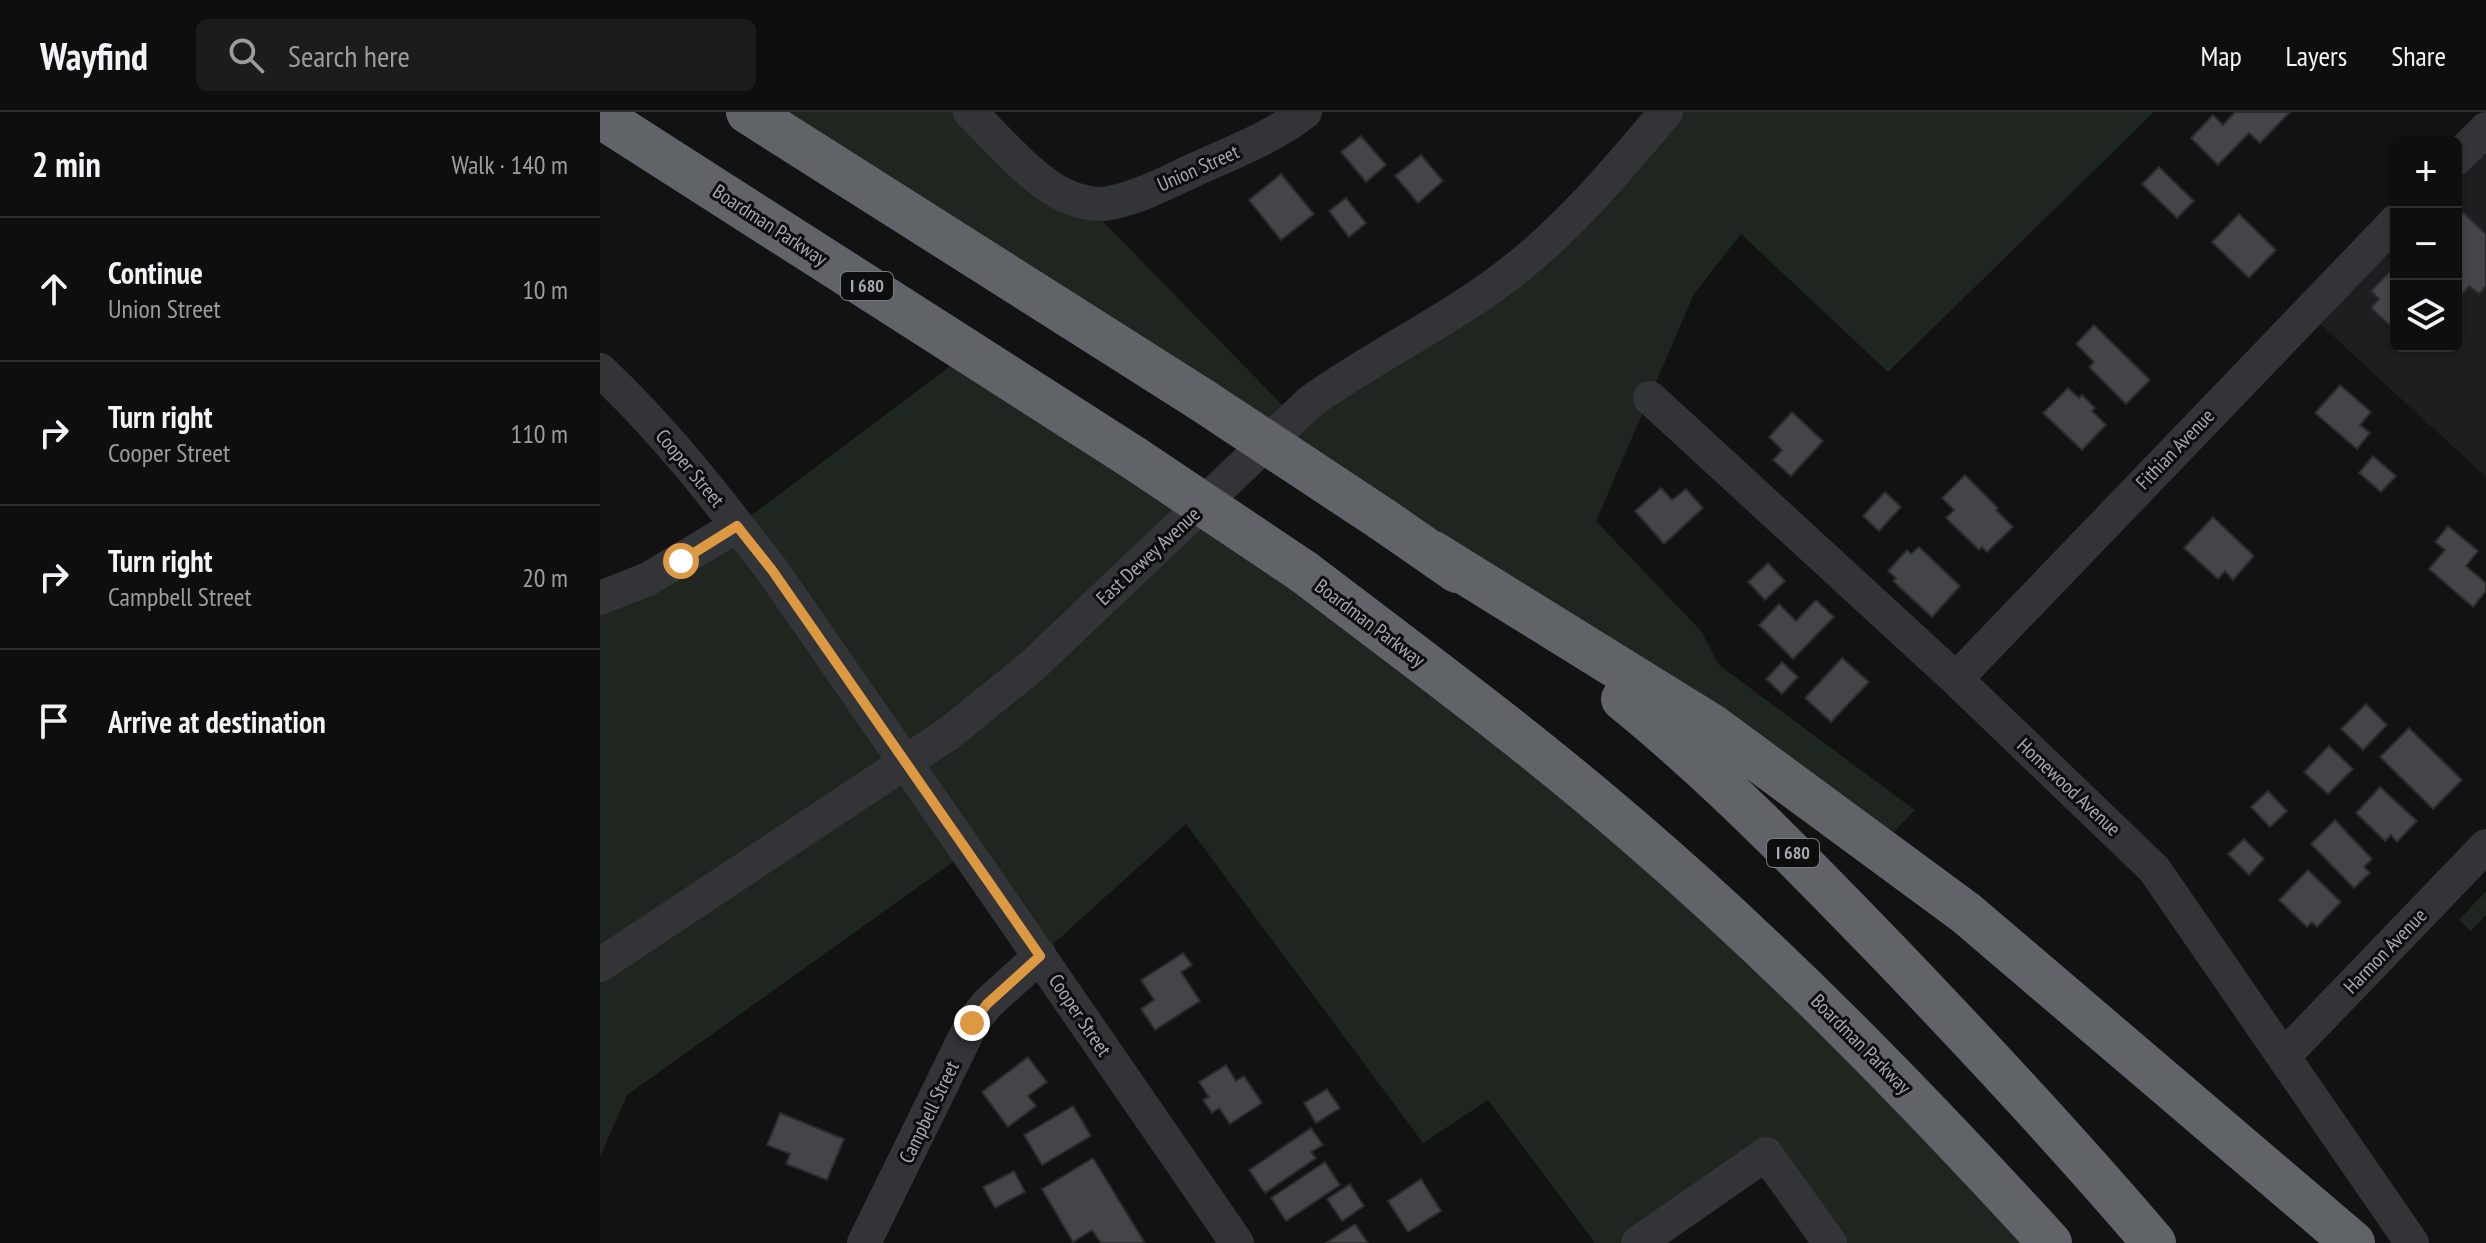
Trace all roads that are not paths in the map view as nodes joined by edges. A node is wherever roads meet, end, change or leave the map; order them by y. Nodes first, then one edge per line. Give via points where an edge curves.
1 (748, 112) edge
2 (970, 112) edge
3 (1666, 112) edge
4 (600, 116) edge
5 (1285, 117) edge
6 (2486, 129) edge
7 (2462, 153) edge
8 (2390, 227) edge
9 (600, 370) edge
10 (1650, 398) dead end
11 (737, 526) junction
12 (1433, 553) junction
13 (600, 598) edge
14 (1956, 679) junction
15 (2486, 846) edge
16 (1040, 956) junction
17 (600, 965) edge
18 (2284, 1056) junction
19 (864, 1243) edge
20 (1237, 1243) edge
21 (1638, 1243) edge
22 (1830, 1243) edge
23 (2050, 1243) edge
24 (2154, 1243) edge
25 (2353, 1243) edge
26 (2412, 1243) edge

1 - 12 highway, I 680, bridge
2 - 5 street, Union Street via 1061,194 1107,204 1143,193
3 - 17 street, East Dewey Avenue via 1564,227 1518,267 1310,402 1031,667 960,724
4 - 23 highway, Boardman Parkway / I 680, bridge via 1304,572 1535,748 1738,924 1856,1037
6 - 7 street
8 - 14 street, Fithian Avenue
9 - 11 street, Cooper Street via 672,444
10 - 14 street, Homewood Avenue
11 - 13 street via 648,579
11 - 16 street, Cooper Street, bridge
12 - 24 highway, I 680 via 1670,737 1787,847 1968,1036
12 - 25 highway via 1712,726 1966,913
14 - 18 street, Homewood Avenue via 2154,869
15 - 18 street, Harmon Avenue
16 - 19 street, Campbell Street via 972,1023
16 - 20 street, Cooper Street
18 - 26 street, Homewood Avenue
21 - 22 street via 1766,1154

